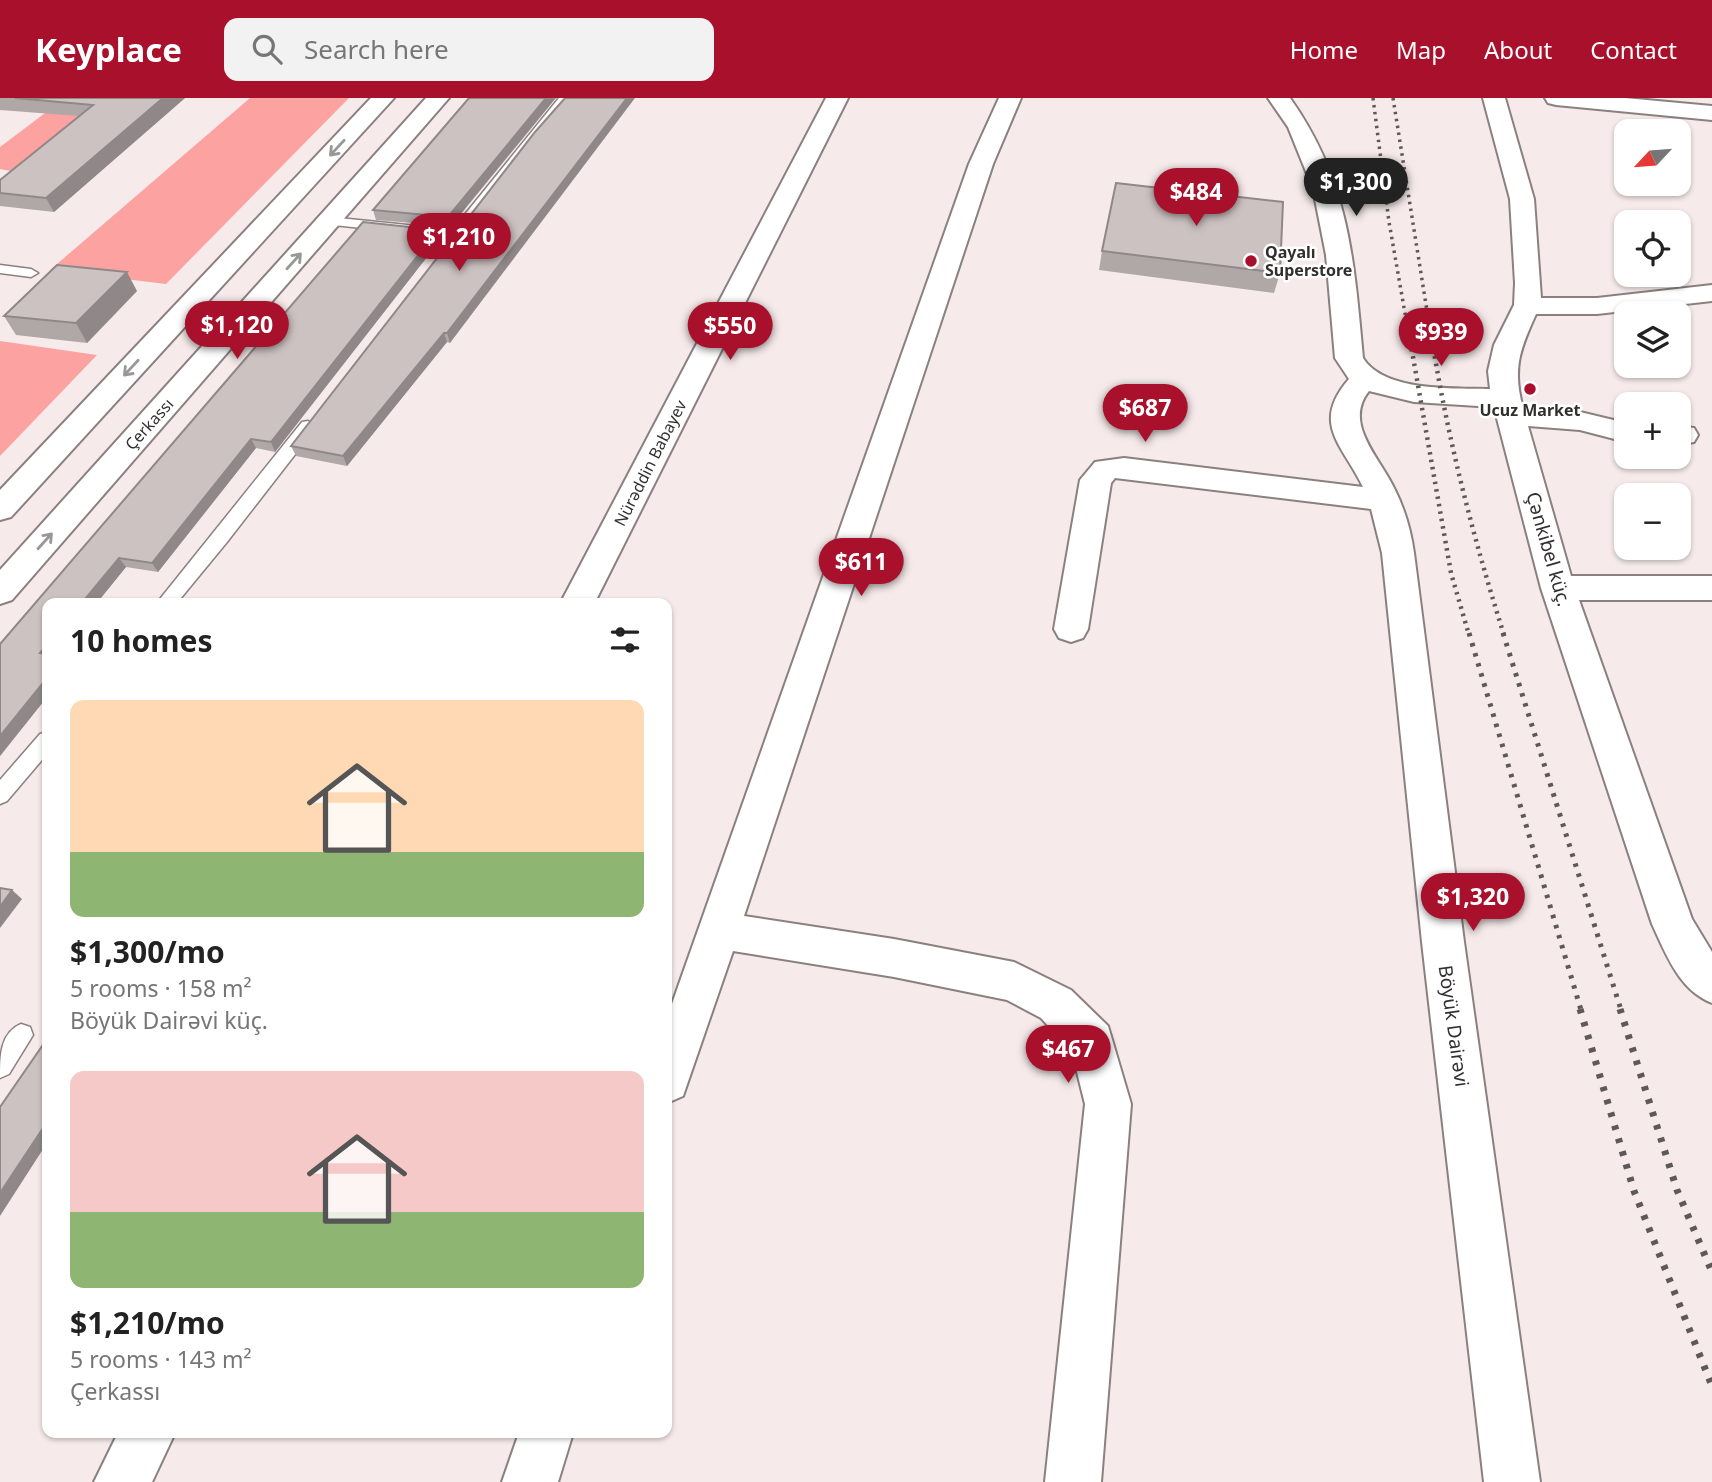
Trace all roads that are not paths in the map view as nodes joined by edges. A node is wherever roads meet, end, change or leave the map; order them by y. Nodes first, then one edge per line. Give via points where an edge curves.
1 (383, 98) edge
2 (438, 98) edge
3 (565, 98) edge
4 (837, 98) edge
5 (1010, 98) edge
6 (1279, 98) edge
7 (1494, 98) edge
8 (1556, 98) edge
9 (1712, 113) edge
10 (329, 221) junction
11 (0, 270) edge
12 (31, 273) dead end
13 (1712, 293) edge
14 (1527, 305) junction
15 (1365, 378) junction
16 (1509, 408) junction
17 (314, 418) edge
18 (1614, 429) edge
19 (1382, 500) junction
20 (0, 509) edge
21 (1558, 588) junction
22 (1712, 588) edge
23 (0, 592) edge
24 (170, 598) edge
25 (580, 598) edge
26 (1070, 629) dead end
27 (42, 746) edge
28 (0, 795) edge
29 (719, 930) junction
30 (1712, 983) edge
31 (21, 1035) dead end
32 (0, 1066) edge
33 (672, 1066) edge
34 (145, 1438) edge
35 (544, 1438) edge
36 (122, 1482) edge
37 (530, 1482) edge
38 (1073, 1482) edge
39 (1512, 1482) edge

1 -> 20 street
2 - 10 street, Çerkassı
3 - 10 lane via 452,239
4 - 25 street, Nürəddin Babayev
5 - 29 street via 981,164
6 - 15 street via 1302,128 1322,173 1340,258 1349,358
7 - 14 street, Çənkibel küç. via 1522,199
8 - 9 street
23 -> 10 street, Çerkassı
11 - 12 lane
13 - 14 street via 1598,308
14 - 16 street, Çənkibel küç. via 1508,345 1503,371
15 - 16 street via 1396,390
15 - 19 street, Böyük Dairəvi via 1350,393 1344,423
16 - 18 street
16 - 21 street, Çənkibel küç.
17 - 24 lane
19 - 26 street via 1106,469 1096,480
19 - 39 street, Böyük Dairəvi via 1397,548
21 - 22 street
21 - 30 street, Çənkibel küç. via 1673,924 1692,960
27 - 28 lane
29 - 33 street
29 - 38 street via 1014,982 1056,1004 1091,1041 1108,1104
31 - 32 lane
34 - 36 street
35 - 37 street

